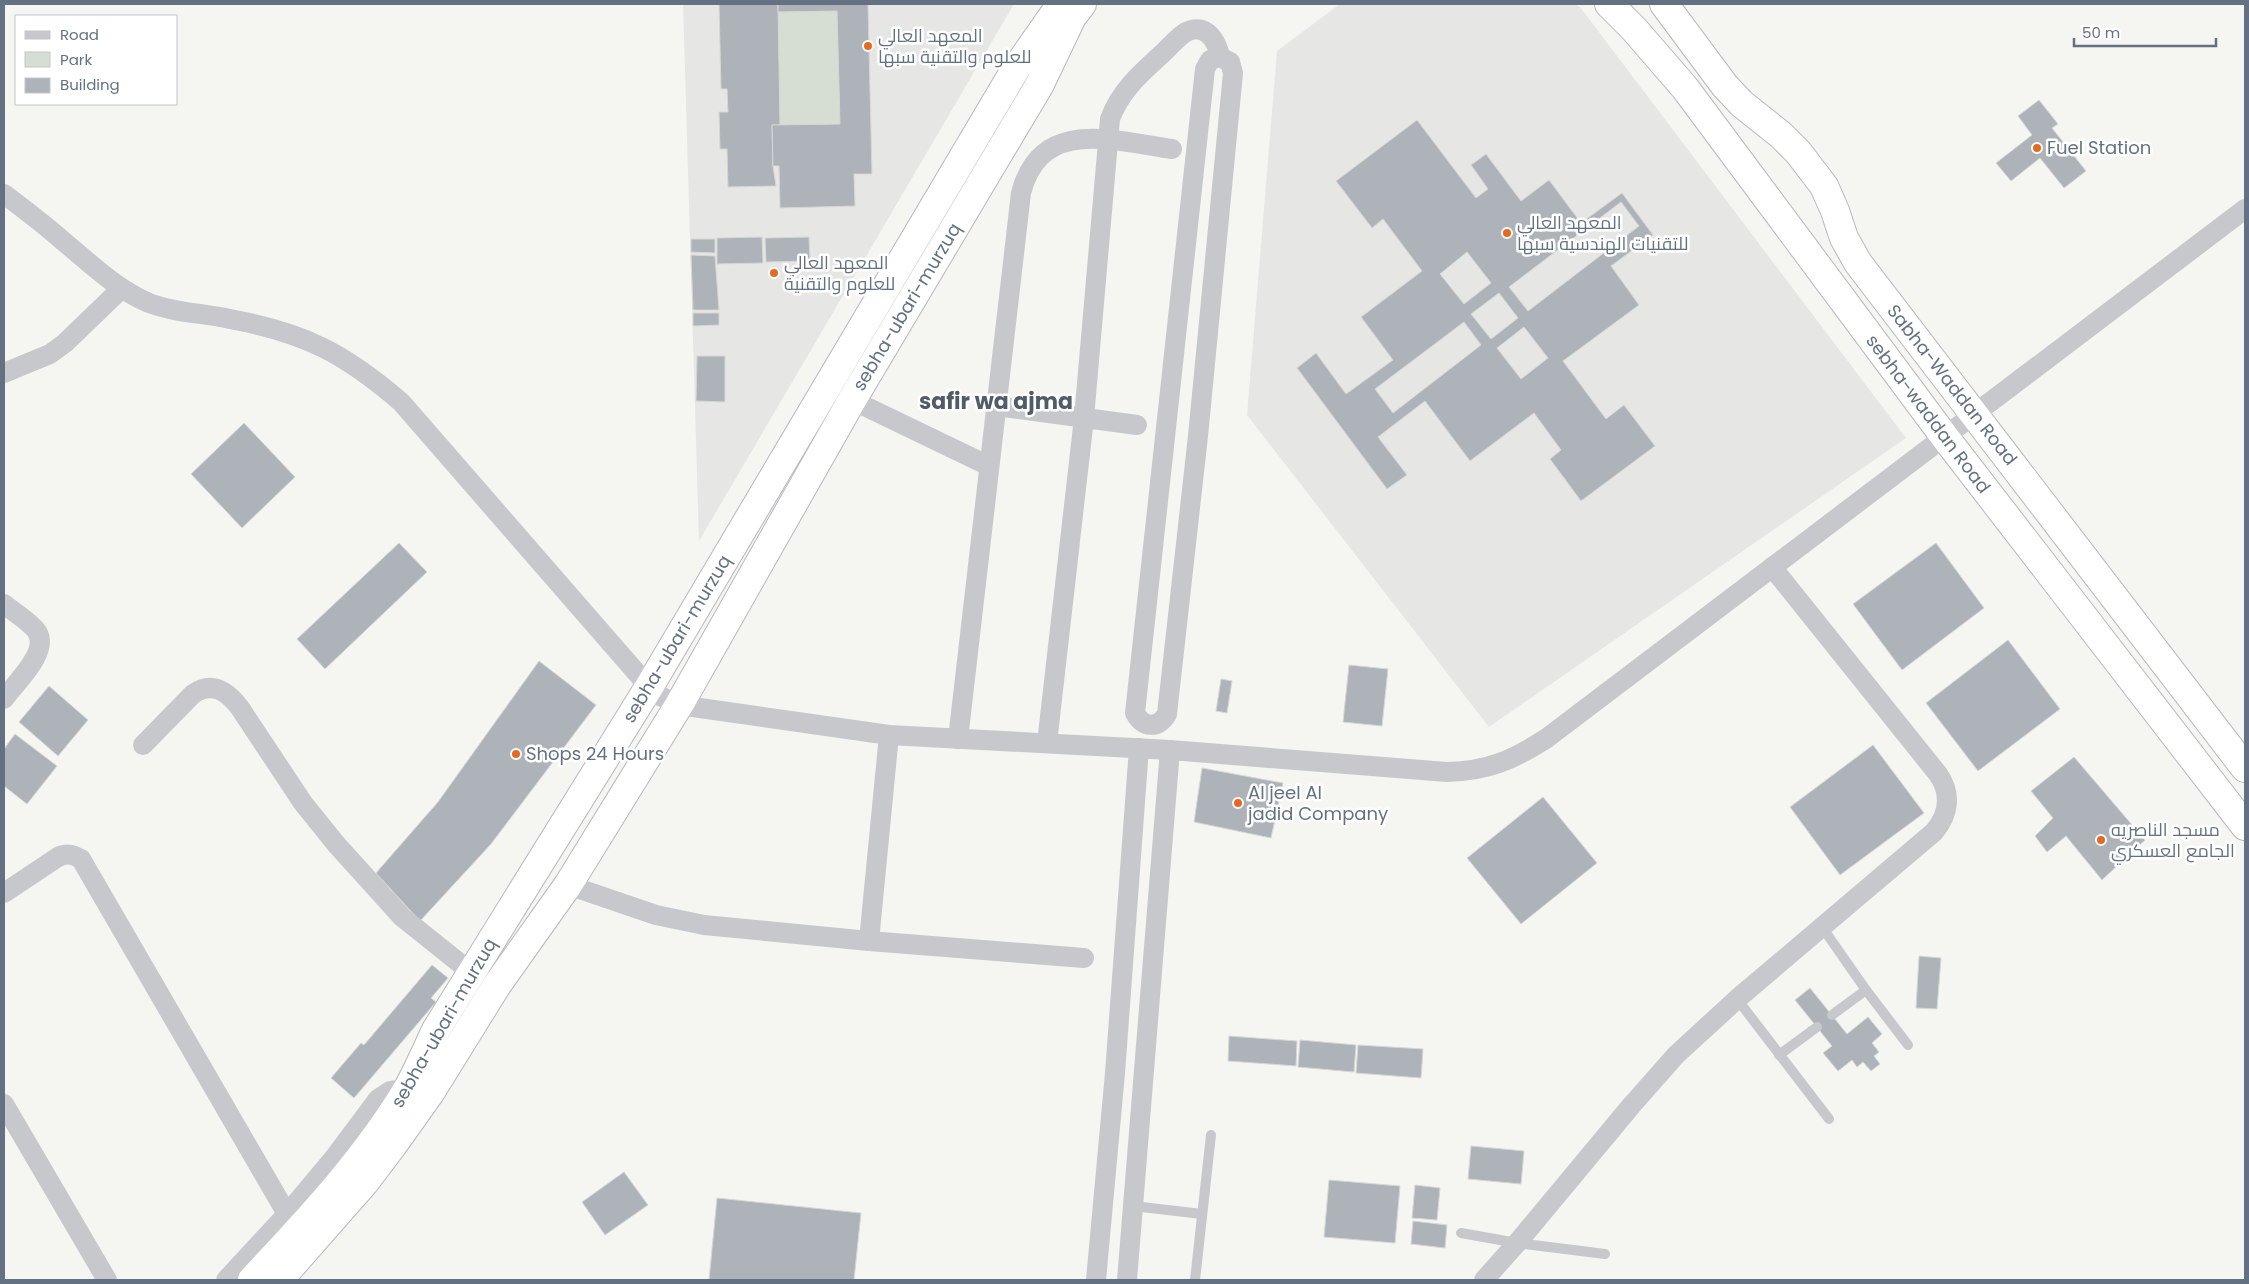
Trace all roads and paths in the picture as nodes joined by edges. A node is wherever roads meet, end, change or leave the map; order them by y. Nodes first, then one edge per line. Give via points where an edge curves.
1 (1609, 4) edge
2 (1664, 4) edge
3 (1068, 8) edge
4 (1220, 57) junction
5 (1108, 140) junction
6 (1172, 149) dead end
7 (4, 194) edge
8 (2245, 209) edge
9 (122, 289) junction
10 (4, 373) edge
11 (852, 400) junction
12 (996, 406) junction
13 (1974, 413) junction
14 (1084, 418) junction
15 (1137, 425) dead end
16 (1165, 432) junction
17 (1198, 436) junction
18 (1944, 436) junction
19 (989, 466) junction
20 (1772, 567) junction
21 (4, 604) edge
22 (649, 687) junction
23 (4, 699) edge
24 (680, 705) junction
25 (889, 735) junction
26 (958, 739) junction
27 (1047, 743) junction
28 (143, 745) dead end
29 (1139, 748) junction
30 (1170, 750) junction
31 (2245, 768) edge
32 (2245, 826) edge
33 (568, 885) junction
34 (4, 893) edge
35 (1822, 926) junction
36 (869, 941) junction
37 (1084, 958) dead end
38 (472, 973) junction
39 (1866, 990) junction
40 (1737, 999) junction
41 (1832, 1015) dead end
42 (1817, 1027) dead end
43 (1908, 1045) dead end
44 (1779, 1055) junction
45 (1114, 1073) junction
46 (1142, 1077) junction
47 (408, 1088) junction
48 (4, 1104) edge
49 (1828, 1119) dead end
50 (1211, 1135) dead end
51 (1133, 1206) junction
52 (287, 1214) junction
53 (1202, 1214) junction
54 (1461, 1233) dead end
55 (1100, 1238) junction
56 (1130, 1240) junction
57 (1517, 1243) junction
58 (1605, 1254) dead end
59 (107, 1280) edge
60 (226, 1280) edge
61 (252, 1280) edge
62 (279, 1280) edge
63 (1096, 1280) edge
64 (1127, 1280) edge
65 (1195, 1280) edge
66 (1484, 1280) edge

1 - 18 highway, sebha-waddan Road via 1685,88
2 - 13 highway, Sabha-Waddan Road via 1725,86 1781,135 1824,186 1844,238 1858,263
3 - 11 highway, sebha-ubari-murzuq via 1040,84
3 - 22 highway, sebha-ubari-murzuq via 1015,70
4 - 5 street via 1218,46 1210,34 1197,30 1184,33 1126,88 1110,119
4 - 16 street via 1210,60 1204,69
4 - 17 street via 1230,62 1233,73
5 - 6 street
5 - 12 street via 1082,138 1058,144 1037,159 1024,181
5 - 14 street
7 - 9 street
8 - 13 street
9 - 10 street via 50,354
9 - 22 street via 150,303 180,312 263,325 308,339 373,378 401,402
11 - 19 street
11 - 24 highway, sebha-ubari-murzuq
12 - 14 street
12 - 19 street
13 - 18 street
13 - 31 highway, Sabha-Waddan Road
14 - 15 street
14 - 27 street
16 - 17 street
16 - 17 street via 1135,713 1141,722 1150,725 1160,722 1166,714
18 - 20 street
18 - 32 highway, sebha-waddan Road
19 - 26 street
20 - 30 street via 1547,738 1509,761 1489,768 1438,772
20 - 35 street via 1938,774 1948,797 1945,815 1934,832
21 - 23 street via 34,629 40,642 37,656
22 - 24 street
22 - 38 highway, sebha-ubari-murzuq
24 - 25 street
24 - 33 highway, sebha-ubari-murzuq
25 - 26 street
25 - 36 street
26 - 27 street
27 - 29 street
28 - 38 street via 192,694 214,688 228,694 303,803 336,844 402,917
29 - 30 street
29 - 45 street
30 - 46 street
33 - 36 street via 640,910 688,922
33 - 62 highway, sebha-ubari-murzuq via 497,985 435,1086 393,1145
34 - 52 street via 58,857 74,854 81,859
35 - 39 lane
35 - 40 street
36 - 37 street
38 - 47 highway, sebha-ubari-murzuq via 436,1030
39 - 41 lane
39 - 43 lane
40 - 44 lane
40 - 57 street via 1676,1055
42 - 44 lane
44 - 49 lane
45 - 46 street
45 - 55 street
46 - 51 street
47 - 52 street via 390,1091 378,1099
47 - 61 highway, sebha-ubari-murzuq via 346,1175
48 - 59 street
50 - 53 lane
51 - 53 lane
51 - 56 street
52 - 60 street
53 - 65 lane
54 - 57 lane
55 - 56 street
55 - 63 street
56 - 64 street
57 - 58 lane
57 - 66 street

